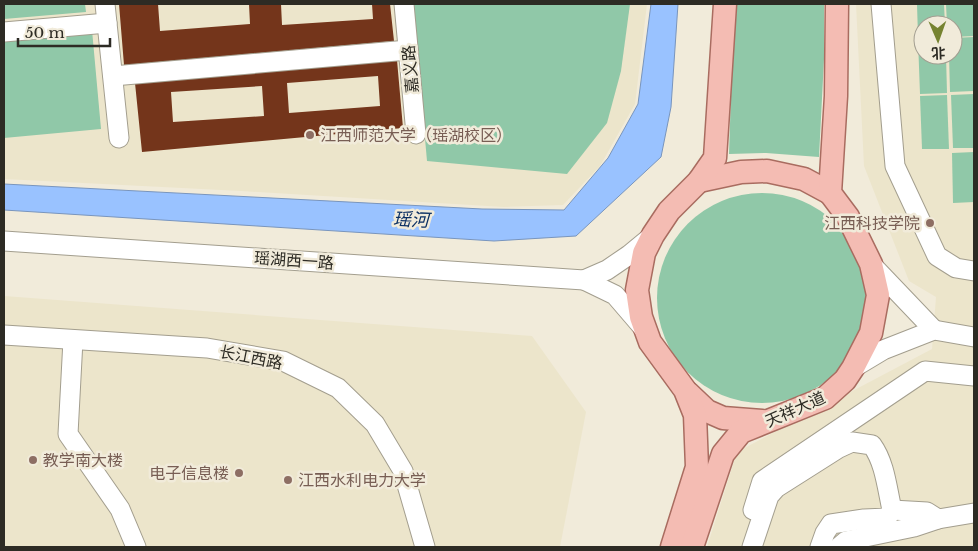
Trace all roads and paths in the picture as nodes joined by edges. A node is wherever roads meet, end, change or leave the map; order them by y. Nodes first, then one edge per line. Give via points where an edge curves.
1 (105, 4) edge
2 (404, 4) edge
3 (725, 4) edge
4 (837, 4) edge
5 (881, 4) edge
6 (107, 23) junction
7 (4, 32) edge
8 (408, 50) junction
9 (113, 76) junction
10 (416, 134) dead end
11 (119, 138) dead end
12 (700, 181) junction
13 (830, 193) junction
14 (652, 235) junction
15 (4, 241) edge
16 (870, 264) junction
17 (974, 271) edge
18 (584, 280) junction
19 (934, 330) junction
20 (646, 331) junction
21 (4, 335) edge
22 (974, 337) edge
23 (73, 340) junction
24 (853, 368) junction
25 (974, 376) edge
26 (685, 390) junction
27 (769, 421) junction
28 (892, 510) junction
29 (974, 514) edge
30 (938, 520) junction
31 (899, 539) edge
32 (136, 547) edge
33 (425, 547) edge
34 (672, 547) edge
35 (692, 547) edge
36 (740, 547) edge
37 (752, 547) edge
38 (820, 547) edge
39 (839, 547) edge

1 - 6 street
2 - 8 street, 嘉义路
3 - 12 main road via 715,158
4 - 13 main road
5 - 17 street via 895,166 937,256 956,268
6 - 7 street
6 - 9 street
8 - 9 street
8 - 10 street, 嘉义路
9 - 11 street
12 - 13 main road via 741,172 768,171 804,179
12 - 14 main road via 669,211
13 - 16 main road, 天祥大道 via 848,217
14 - 18 street via 607,270
14 - 20 main road via 644,253 637,290
15 - 18 street, 瑶湖西一路
16 - 19 street
16 - 24 main road, 天祥大道 via 878,294 871,333
18 - 20 street via 615,295
19 - 22 street
19 - 24 street via 884,350
20 - 26 main road via 650,342
21 - 23 street, 长江西路
23 - 32 street via 68,434 120,510
23 - 33 street, 长江西路 via 207,348 283,361 338,388 376,424 403,471
24 - 27 main road, 天祥大道 via 826,398
25 - 36 street via 925,371 762,481
26 - 27 main road via 707,412 723,418
26 - 34 main road via 695,415 697,467
27 - 35 main road, 天祥大道 via 742,432 723,454
28 - 30 street via 927,512
28 - 37 street via 878,453 872,445 852,442 776,488 769,496
28 - 38 street via 887,518 831,524
29 - 30 street
30 - 31 street via 914,528
31 - 39 street via 846,541

